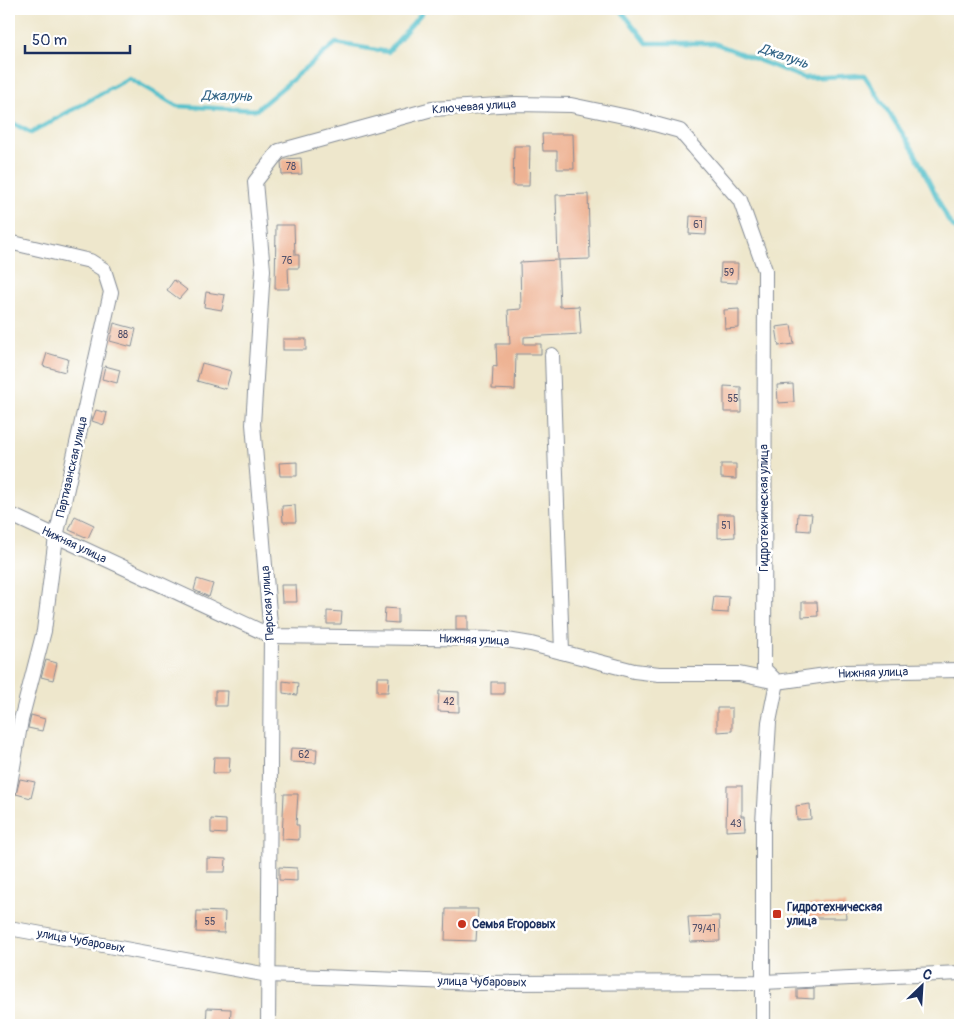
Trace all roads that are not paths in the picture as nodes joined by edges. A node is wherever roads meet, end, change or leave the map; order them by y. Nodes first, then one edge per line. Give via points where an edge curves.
1 (680, 131) joint
2 (255, 182) joint
3 (9, 242) edge
4 (552, 355) dead end
5 (9, 514) edge
6 (56, 537) junction
7 (271, 636) junction
8 (562, 652) junction
9 (960, 670) edge
10 (778, 682) junction
11 (9, 790) edge
12 (9, 928) edge
13 (960, 973) edge
14 (268, 975) junction
15 (763, 982) junction
16 (268, 1025) edge
17 (763, 1025) edge

1 - 2 street, Ключевая улица via 571,105 516,104 432,109 279,151
1 - 10 street, Гидротехническая улица via 740,200 765,270 764,669
2 - 7 street, Перская улица via 263,270 253,424
3 - 6 street, Партизанская улица via 90,261 104,270 112,292
4 - 8 street
5 - 6 street, Нижняя улица
6 - 7 street, Нижняя улица
6 - 11 street, Партизанская улица via 44,631 21,720
7 - 8 street, Нижняя улица via 502,639
7 - 14 street, Перская улица
8 - 10 street, Нижняя улица via 634,671 739,674
9 - 10 street, Нижняя улица via 847,672
10 - 15 street via 769,722 763,823
12 - 14 street, улица Чубаровых
13 - 15 street, улица Чубаровых
14 - 15 street, улица Чубаровых via 479,983
14 - 16 street, Перская улица
15 - 17 street

